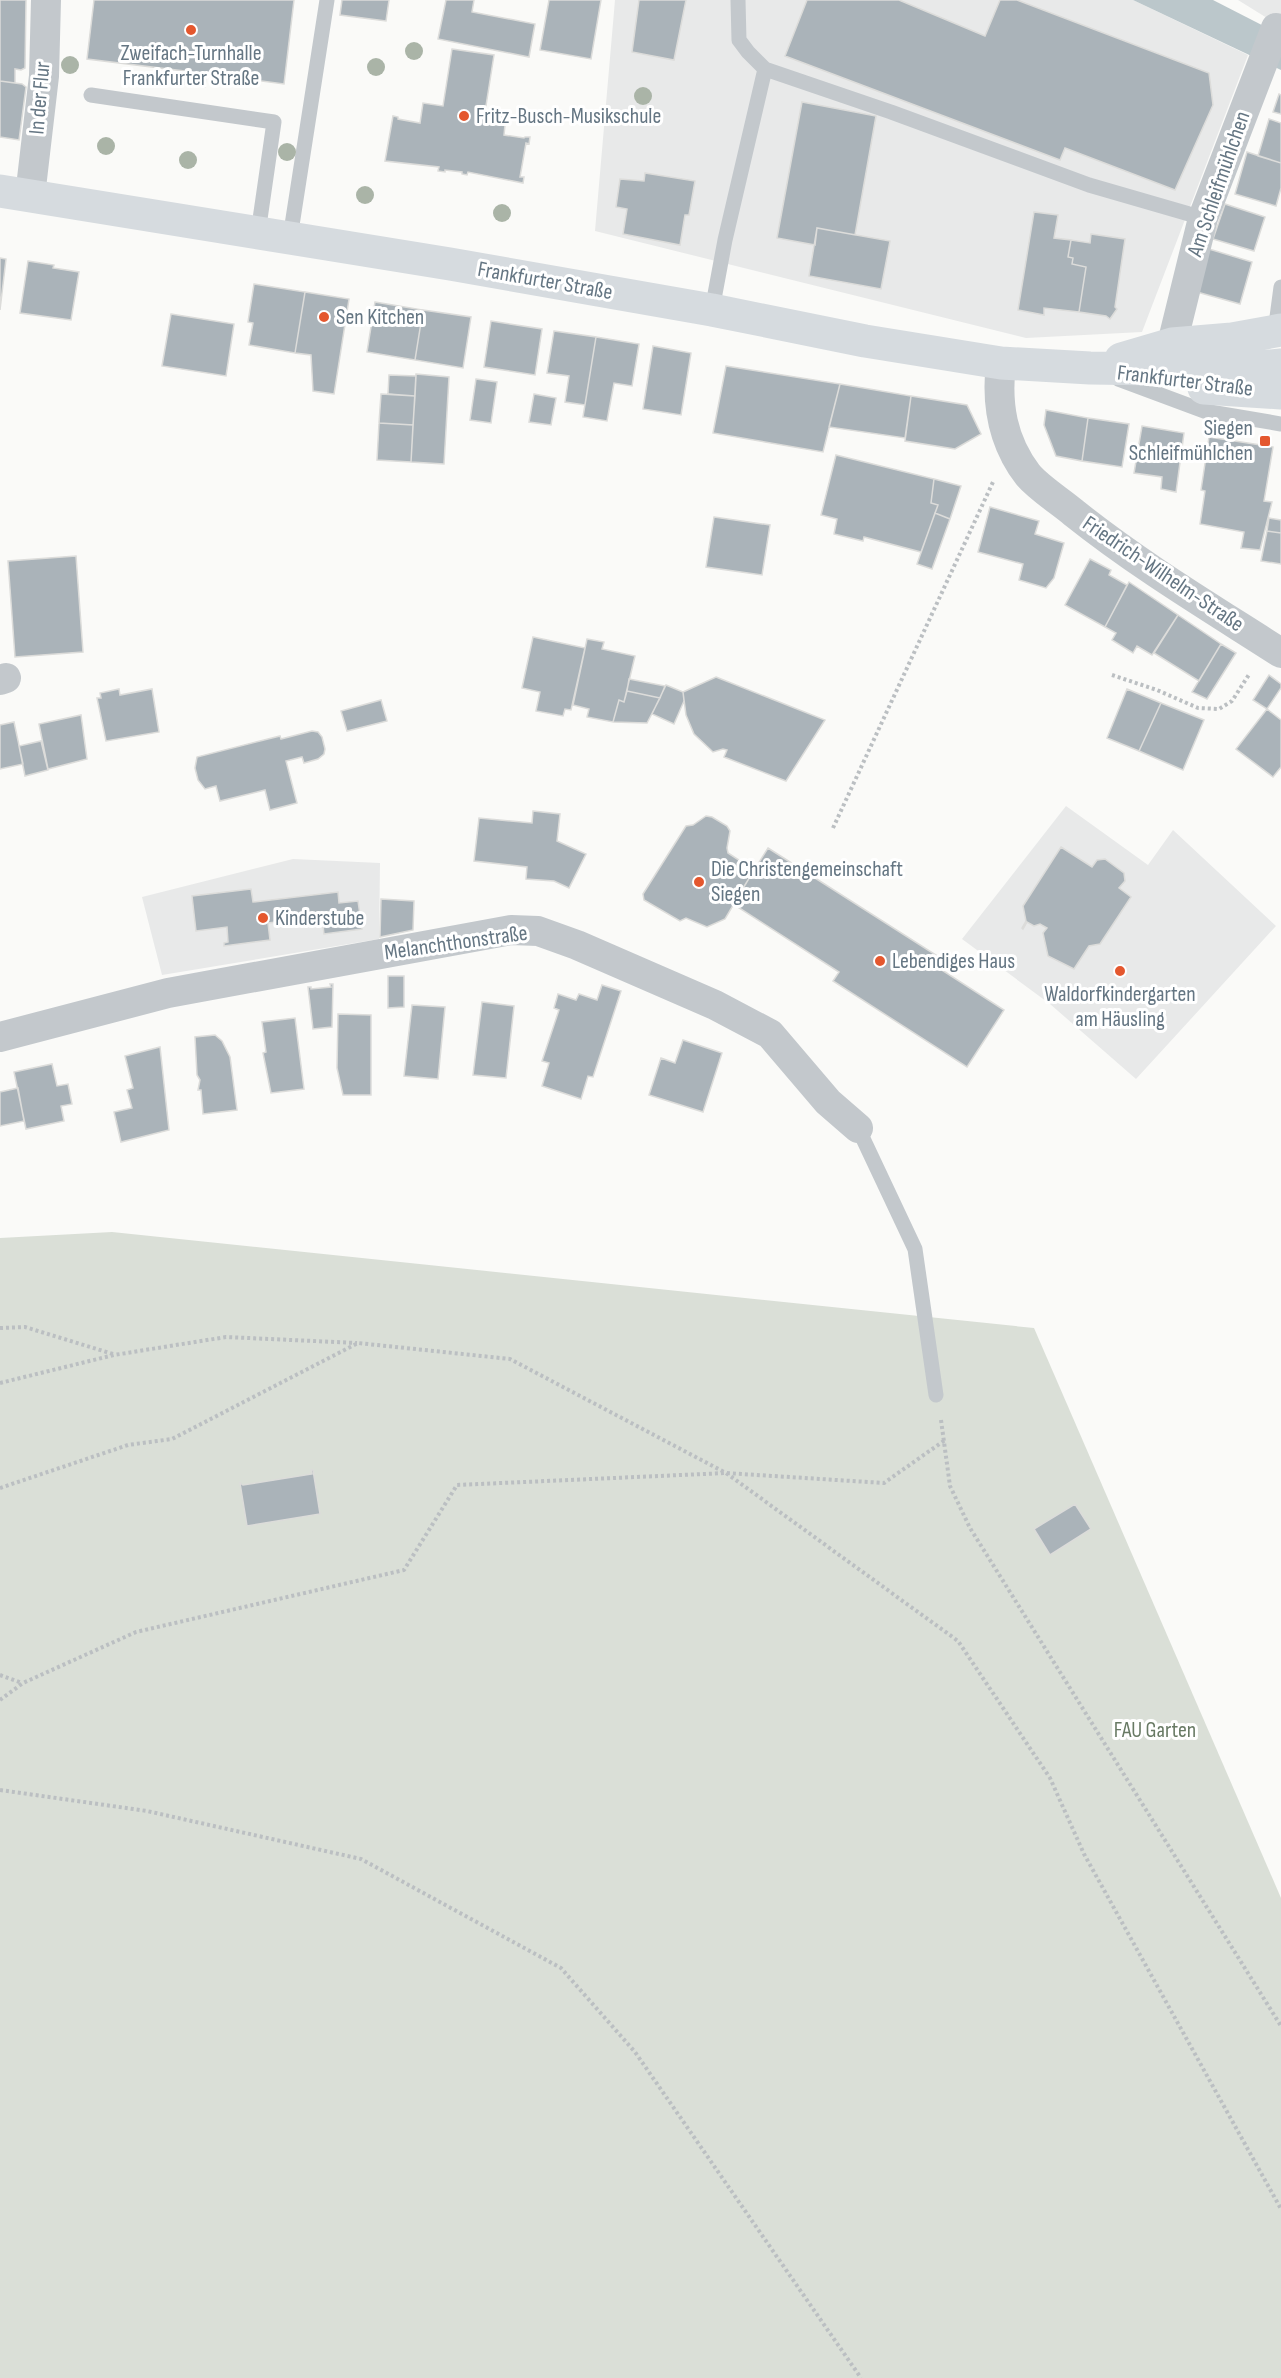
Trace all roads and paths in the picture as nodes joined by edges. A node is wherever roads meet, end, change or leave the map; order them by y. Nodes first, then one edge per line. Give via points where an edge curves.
1 (46, 0) edge
2 (327, 0) edge
3 (738, 0) edge
4 (1275, 28) dead end
5 (765, 69) junction
6 (91, 95) dead end
7 (15, 193) edge
8 (1203, 218) junction
9 (258, 233) junction
10 (290, 238) junction
11 (1281, 287) edge
12 (712, 310) junction
13 (1278, 331) edge
14 (1172, 344) junction
15 (1001, 363) junction
16 (1281, 365) edge
17 (1090, 368) junction
18 (1281, 393) edge
19 (1281, 424) edge
20 (1018, 459) junction
21 (1273, 648) edge
22 (1112, 675) dead end
23 (833, 828) dead end
24 (0, 1037) edge
25 (858, 1128) joint
26 (0, 1328) edge
27 (358, 1343) junction
28 (114, 1355) junction
29 (0, 1383) edge
30 (936, 1395) dead end
31 (726, 1473) junction
32 (0, 1488) edge
33 (0, 1675) edge
34 (23, 1683) junction
35 (0, 1700) edge
36 (0, 1790) edge
37 (1281, 2026) edge
38 (1281, 2209) edge
39 (861, 2378) edge

1 - 7 street, In der Flur via 44,76
2 - 10 lane
3 - 5 lane via 739,40
4 - 8 street, Am Schleifmühlchen
5 - 8 lane via 1089,185
5 - 12 lane
6 - 9 lane via 274,122
7 - 9 main road, Frankfurter Straße
8 - 14 street, Am Schleifmühlchen
9 - 10 main road, Frankfurter Straße
10 - 12 main road, Frankfurter Straße
11 - 13 lane
12 - 15 main road, Frankfurter Straße
13 - 14 main road
14 - 17 main road
15 - 17 main road, Frankfurter Straße
15 - 20 street, Friedrich-Wilhelm-Straße via 1000,416
16 - 17 main road, Frankfurter Straße via 1223,370
17 - 18 main road, Frankfurter Straße via 1209,389
17 - 19 lane, Frankfurter Straße via 1204,411
20 - 21 street, Friedrich-Wilhelm-Straße via 1030,477 1118,548
20 - 23 path via 993,482
21 - 22 path via 1232,701 1219,709 1198,708
24 - 25 street, Melanchthonstraße via 168,993 511,930 538,931 715,1005 770,1034 828,1102
25 - 30 lane via 915,1249
26 - 28 path via 25,1327
27 - 28 path via 226,1337
27 - 31 path via 510,1359
27 - 32 path via 172,1439 128,1445
28 - 29 path
31 - 34 path via 457,1485 404,1570 136,1632
31 - 37 path via 884,1483 945,1440 950,1486 970,1528
31 - 38 path via 958,1641 1050,1778 1084,1854
33 - 34 path
34 - 35 path
36 - 39 path via 147,1811 361,1858 561,1968 635,2052

